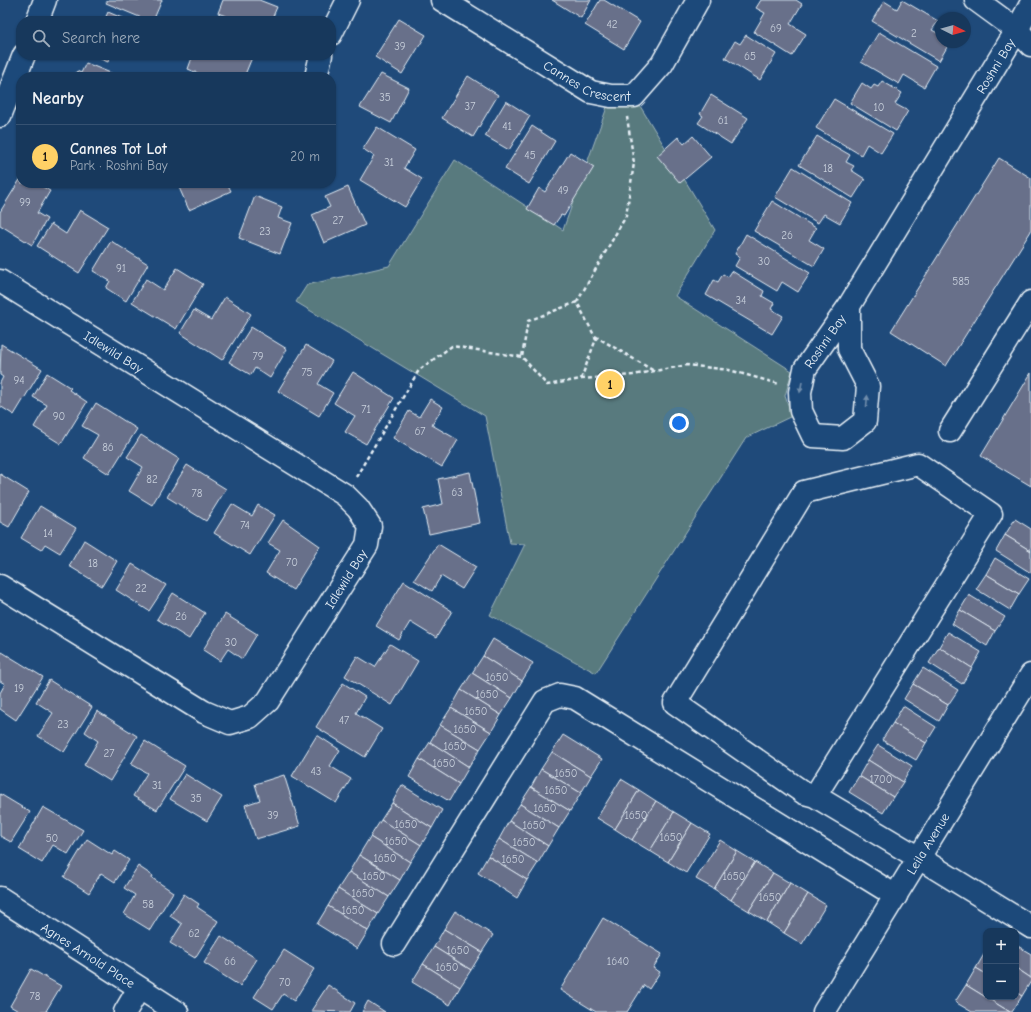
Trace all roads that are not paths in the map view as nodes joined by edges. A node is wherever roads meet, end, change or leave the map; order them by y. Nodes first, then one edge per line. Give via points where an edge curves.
1 (45, 0) edge
2 (348, 0) edge
3 (442, 0) edge
4 (698, 0) edge
5 (976, 0) edge
6 (1031, 4) edge
7 (39, 16) edge
8 (336, 24) edge
9 (1024, 37) edge
10 (22, 60) edge
11 (320, 60) edge
12 (17, 72) edge
13 (317, 72) edge
14 (16, 75) edge
15 (0, 116) edge
16 (0, 282) edge
17 (1031, 302) edge
18 (849, 306) junction
19 (950, 431) dead end
20 (0, 586) edge
21 (1031, 675) edge
22 (815, 796) junction
23 (919, 858) junction
24 (896, 896) junction
25 (0, 898) edge
26 (1031, 928) edge
27 (394, 944) dead end
28 (139, 988) junction
29 (125, 1012) edge
30 (177, 1012) edge
31 (824, 1012) edge

1 - 7 street
2 - 8 street
3 - 4 street, Cannes Crescent via 591,92 624,97 634,96 662,64
5 - 9 street
6 - 9 street, Roshni Bay
9 - 18 street, Roshni Bay
10 - 12 street
11 - 13 street
14 - 15 street
16 - 20 street, Idlewild Bay via 345,494 370,526 368,545 268,701 250,717 230,723 204,712
17 - 19 street
18 -> 18 street, Roshni Bay via 805,369 800,392 801,411 813,436 843,438 865,421 868,386 849,349
21 - 23 street, Leila Avenue
22 - 22 street via 991,514 918,464 804,492 674,703 804,793
22 - 23 street
23 - 24 street, Leila Avenue
23 - 26 street
24 - 27 street via 575,698 560,695 545,701
24 - 31 street, Leila Avenue
25 - 28 street, Agnes Arnold Place
28 - 29 street
28 - 30 street, Agnes Arnold Place

